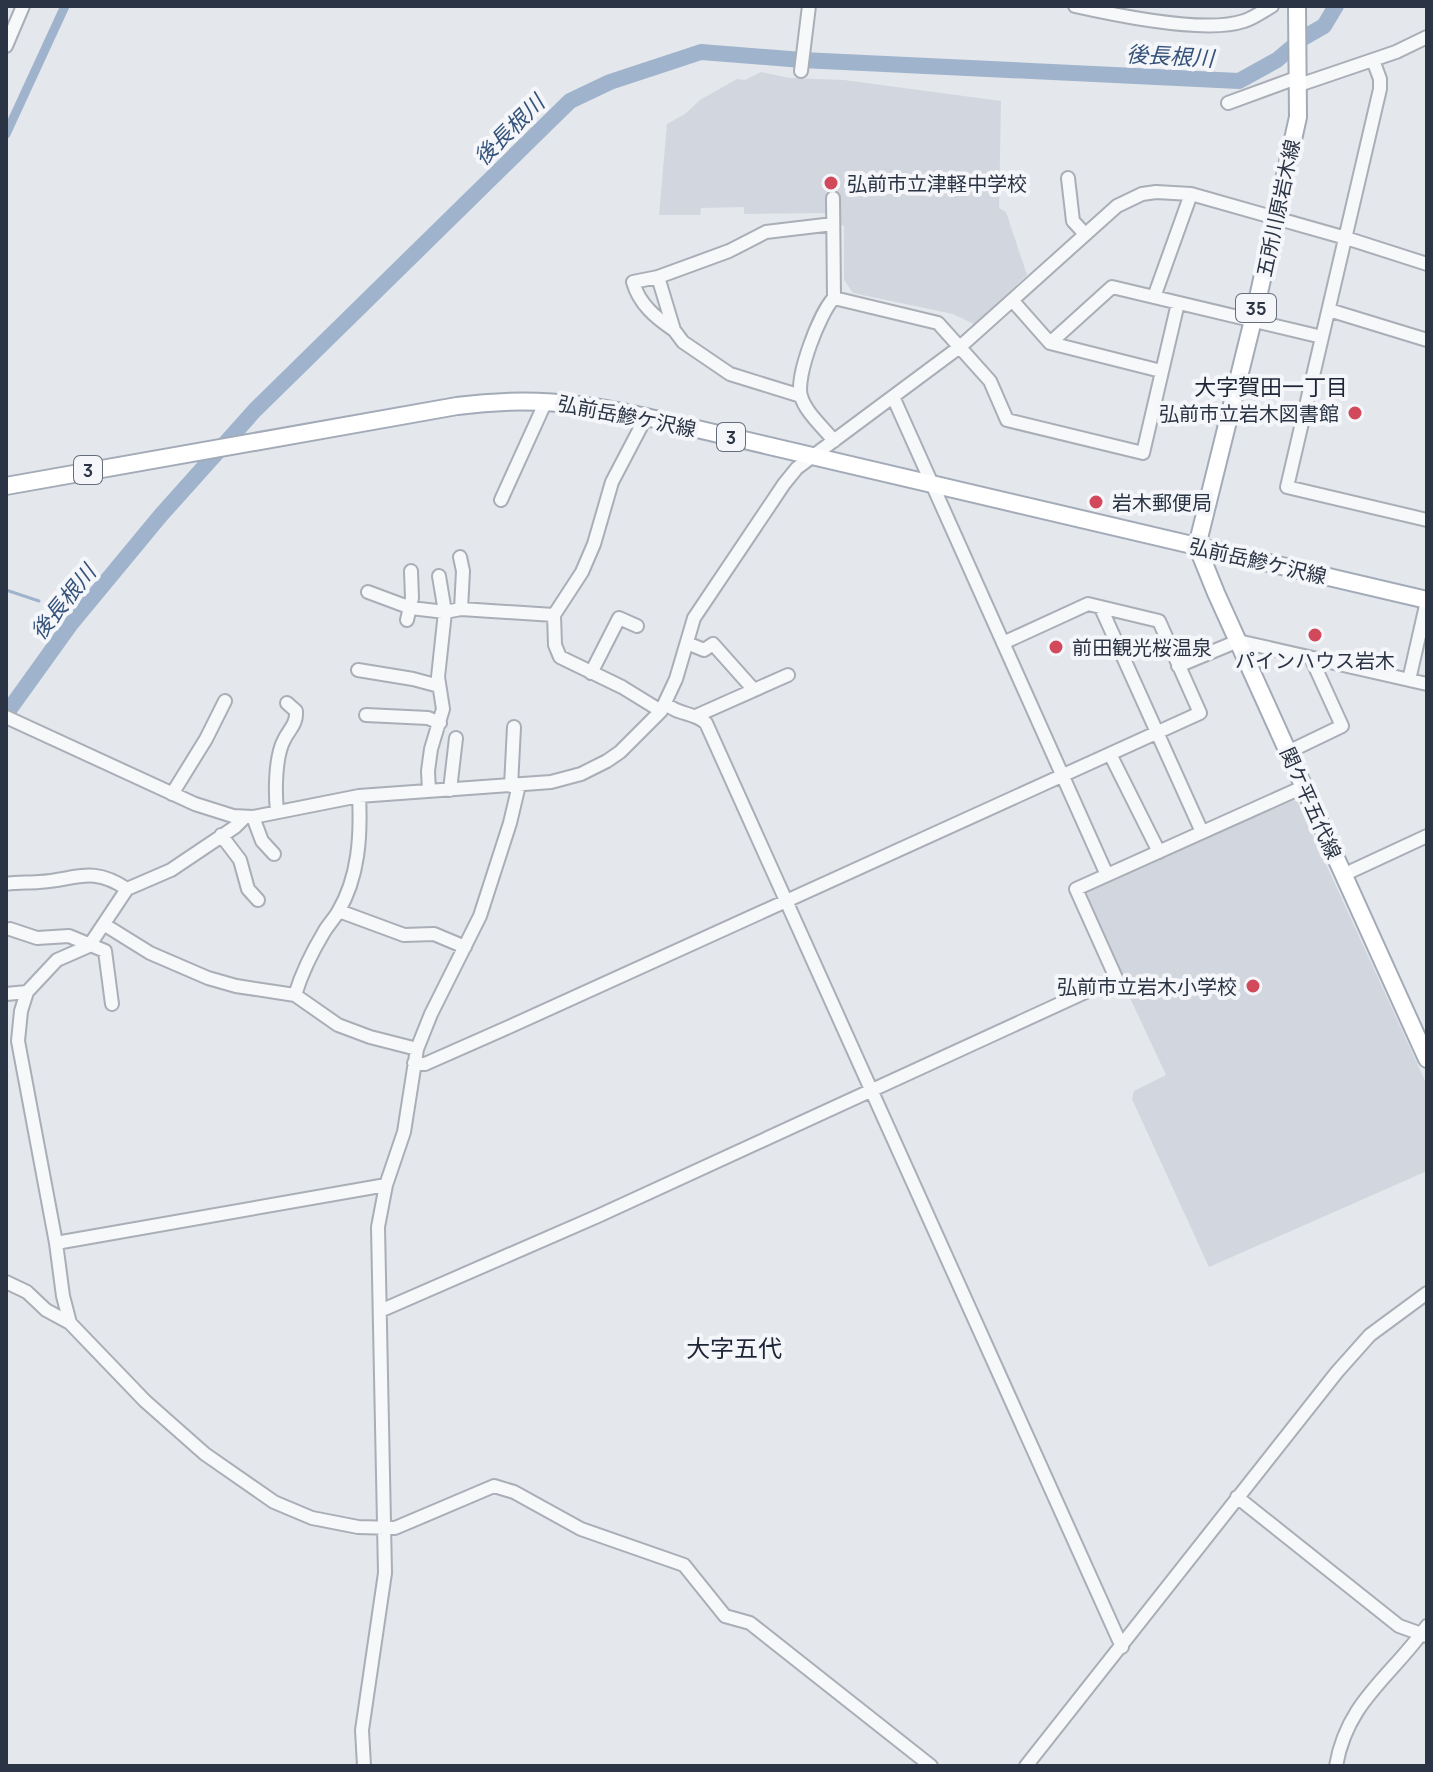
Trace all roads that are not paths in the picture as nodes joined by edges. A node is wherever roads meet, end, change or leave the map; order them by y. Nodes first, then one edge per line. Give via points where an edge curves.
1 (23, 6) edge
2 (809, 6) edge
3 (1075, 6) edge
4 (1272, 6) edge
5 (1297, 11) edge
6 (1427, 37) edge
7 (6, 46) edge
8 (1373, 60) junction
9 (801, 71) dead end
10 (1299, 76) junction
11 (1228, 103) dead end
12 (1068, 178) dead end
13 (1191, 194) junction
14 (833, 198) dead end
15 (1276, 218) junction
16 (833, 224) junction
17 (1084, 233) junction
18 (1346, 238) junction
19 (1427, 264) edge
20 (658, 277) junction
21 (1154, 297) junction
22 (834, 298) junction
23 (1012, 300) junction
24 (1178, 303) junction
25 (1329, 310) junction
26 (1253, 320) junction
27 (674, 330) junction
28 (1322, 337) junction
29 (1427, 340) edge
30 (1050, 343) junction
31 (961, 346) junction
32 (1161, 371) junction
33 (801, 396) junction
34 (894, 399) junction
35 (546, 401) junction
36 (646, 417) junction
37 (834, 441) junction
38 (812, 456) junction
39 (932, 484) junction
40 (6, 486) edge
41 (501, 500) dead end
42 (1427, 520) edge
43 (1197, 546) junction
44 (460, 557) dead end
45 (411, 571) dead end
46 (439, 576) dead end
47 (368, 592) dead end
48 (1427, 600) edge
49 (1101, 608) junction
50 (461, 609) junction
51 (445, 612) junction
52 (409, 614) junction
53 (554, 615) junction
54 (637, 626) dead end
55 (1238, 641) junction
56 (687, 643) junction
57 (1003, 643) junction
58 (1311, 658) junction
59 (1178, 666) junction
60 (358, 670) dead end
61 (591, 673) junction
62 (788, 675) dead end
63 (1409, 680) junction
64 (1427, 684) edge
65 (439, 686) junction
66 (754, 690) junction
67 (225, 701) dead end
68 (287, 703) dead end
69 (663, 707) junction
70 (366, 715) dead end
71 (698, 715) junction
72 (6, 717) edge
73 (440, 723) junction
74 (514, 727) dead end
75 (1156, 734) junction
76 (456, 738) dead end
77 (1288, 752) junction
78 (1110, 754) junction
79 (1061, 776) junction
80 (515, 785) junction
81 (1303, 787) junction
82 (450, 790) junction
83 (429, 791) junction
84 (172, 794) junction
85 (359, 796) junction
86 (277, 811) junction
87 (249, 818) junction
88 (1202, 832) junction
89 (221, 835) junction
90 (1427, 836) edge
91 (1159, 852) junction
92 (274, 854) dead end
93 (1107, 875) junction
94 (1343, 875) junction
95 (6, 884) edge
96 (127, 889) junction
97 (258, 900) dead end
98 (785, 901) junction
99 (339, 911) junction
100 (105, 925) junction
101 (10, 929) dead end
102 (89, 946) junction
103 (465, 947) junction
104 (27, 992) junction
105 (6, 994) edge
106 (295, 995) junction
107 (112, 1004) dead end
108 (417, 1049) junction
109 (1427, 1059) edge
110 (414, 1063) junction
111 (871, 1090) junction
112 (386, 1185) junction
113 (56, 1243) junction
114 (6, 1282) edge
115 (1427, 1293) edge
116 (380, 1311) junction
117 (70, 1323) junction
118 (1237, 1497) junction
119 (386, 1528) junction
120 (1425, 1632) edge
121 (1122, 1647) junction
122 (364, 1766) edge
123 (931, 1766) edge
124 (1026, 1766) edge
125 (1336, 1766) edge

1 - 7 street
2 - 9 street
3 - 4 street via 1188,24 1230,24
5 - 10 main road, 五所川原岩木線 / 35
6 - 8 street
8 - 10 street
8 - 18 street via 1380,89
10 - 11 street
10 - 15 main road, 五所川原岩木線 / 35 via 1298,117
12 - 17 street via 1073,221
13 - 15 street
13 - 17 street via 1142,194
13 - 21 street
14 - 16 street
15 - 18 street
15 - 26 main road, 五所川原岩木線 / 35
16 - 20 street via 766,232
16 - 22 street
17 - 23 street
18 - 19 street
18 - 25 street
20 - 27 street
20 - 27 street via 633,282 636,294
21 - 24 street
21 - 30 street via 1108,288
22 - 31 street via 921,316 938,323
22 - 33 street via 818,321
23 - 30 street
23 - 31 street
24 - 26 street
24 - 32 street
25 - 28 street
25 - 29 street
26 - 28 street
26 - 43 main road, 五所川原岩木線 / 35
27 - 33 street via 730,374
28 - 42 street via 1287,487
30 - 32 street
31 - 32 street via 990,381 1007,420 1143,453
31 - 34 street
33 - 37 street
34 - 37 street
34 - 39 street
35 - 36 main road, 弘前岳鰺ケ沢線 / 3
35 - 40 main road, 弘前岳鰺ケ沢線 / 3 via 457,406
35 - 41 street
36 - 38 main road, 弘前岳鰺ケ沢線 / 3
36 - 53 street via 612,482 582,572
37 - 38 street
38 - 39 main road, 弘前岳鰺ケ沢線 / 3
38 - 56 street via 784,484 731,561 694,618
39 - 43 main road, 弘前岳鰺ケ沢線 / 3
39 - 57 street
43 - 48 main road, 弘前岳鰺ケ沢線 / 3
43 - 55 main road, 関ケ平五代線
44 - 50 street
45 - 52 street
46 - 51 street
47 - 52 street
48 - 63 street
49 - 57 street via 1088,604
49 - 59 street via 1159,621
49 - 75 street
50 - 51 street
50 - 53 street
51 - 52 street
51 - 65 street
53 - 61 street via 560,657
54 - 61 street via 619,618
55 - 58 street
55 - 59 street
55 - 77 main road, 関ケ平五代線
56 - 66 street via 704,650 713,644
56 - 69 street
57 - 79 street
58 - 63 street
58 - 77 street via 1342,726
59 - 75 street via 1200,713
60 - 65 street
61 - 69 street
62 - 66 street
63 - 64 street
65 - 73 street
66 - 71 street
67 - 84 street
68 - 86 street via 296,718 283,741
69 - 71 street
69 - 80 street via 607,761 566,779
70 - 73 street
71 - 98 street
72 - 84 street
73 - 83 street via 431,749
74 - 80 street
75 - 78 street
75 - 88 street
76 - 82 street
77 - 81 main road, 関ケ平五代線
78 - 79 street
78 - 91 street
79 - 93 street
79 - 98 street
80 - 82 street
80 - 103 street via 510,823
81 - 88 street
81 - 94 main road, 関ケ平五代線
82 - 83 street
83 - 85 street
84 - 87 street
85 - 86 street
85 - 99 street via 359,844
86 - 87 street
87 - 89 street
87 - 92 street
88 - 91 street
89 - 96 street via 171,870
89 - 97 street via 240,860 248,889
90 - 94 street
91 - 93 street
93 - 111 street via 1076,889 1116,978
94 - 109 main road, 関ケ平五代線
95 - 96 street via 91,874
96 - 100 street
98 - 110 street via 425,1064
98 - 111 street
99 - 103 street via 404,935 434,934
99 - 106 street via 325,929
100 - 102 street
100 - 106 street via 150,953 208,978
101 - 102 street via 37,938 69,936
102 - 104 street via 57,960
102 - 107 street via 105,951
103 - 108 street
104 - 105 street
104 - 113 street via 18,1041
106 - 108 street via 338,1025
108 - 110 street
110 - 112 street via 404,1132
111 - 116 street
111 - 121 street
112 - 113 street
112 - 116 street via 378,1227
113 - 117 street
114 - 117 street
115 - 118 street via 1370,1335
116 - 119 street
117 - 119 street via 205,1454 274,1502 312,1518
118 - 120 street via 1399,1626
118 - 121 street
119 - 122 street via 385,1573 362,1730
119 - 123 street via 494,1486 581,1529 684,1565 725,1616 750,1623
120 - 125 street via 1362,1701 1347,1727
121 - 124 street

